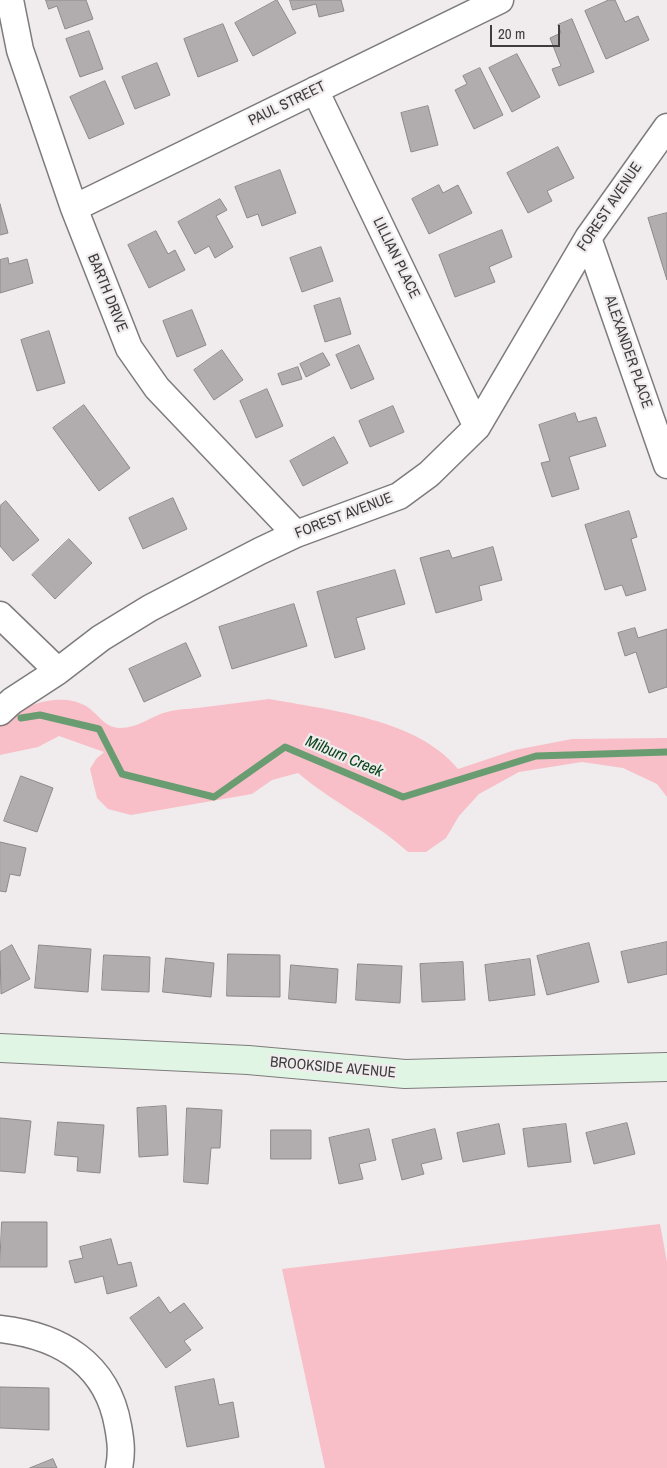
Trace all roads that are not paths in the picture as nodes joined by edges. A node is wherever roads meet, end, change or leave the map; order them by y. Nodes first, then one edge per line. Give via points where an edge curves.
1 (10, 0) edge
2 (500, 0) edge
3 (315, 90) junction
4 (667, 127) edge
5 (74, 208) junction
6 (588, 238) junction
7 (477, 427) junction
8 (667, 465) edge
9 (296, 534) junction
10 (0, 615) edge
11 (58, 671) junction
12 (0, 712) edge
13 (0, 1048) edge
14 (667, 1067) edge
15 (0, 1329) edge
16 (119, 1468) edge

1 - 5 street, BARTH DRIVE via 20,50
2 - 3 street, PAUL STREET
3 - 5 street, PAUL STREET
3 - 7 street, LILLIAN PLACE
4 - 6 street, FOREST AVENUE
5 - 9 street, BARTH DRIVE via 129,348 158,388
6 - 7 street, FOREST AVENUE
6 - 8 street, ALEXANDER PLACE
7 - 9 street, FOREST AVENUE via 429,474 399,496
9 - 11 street, FOREST AVENUE via 150,608 101,638
10 - 11 street
11 - 12 street, FOREST AVENUE
13 - 14 main road, BROOKSIDE AVENUE via 248,1060 405,1074
15 - 16 street via 55,1341 77,1354 101,1380 115,1407 123,1452

